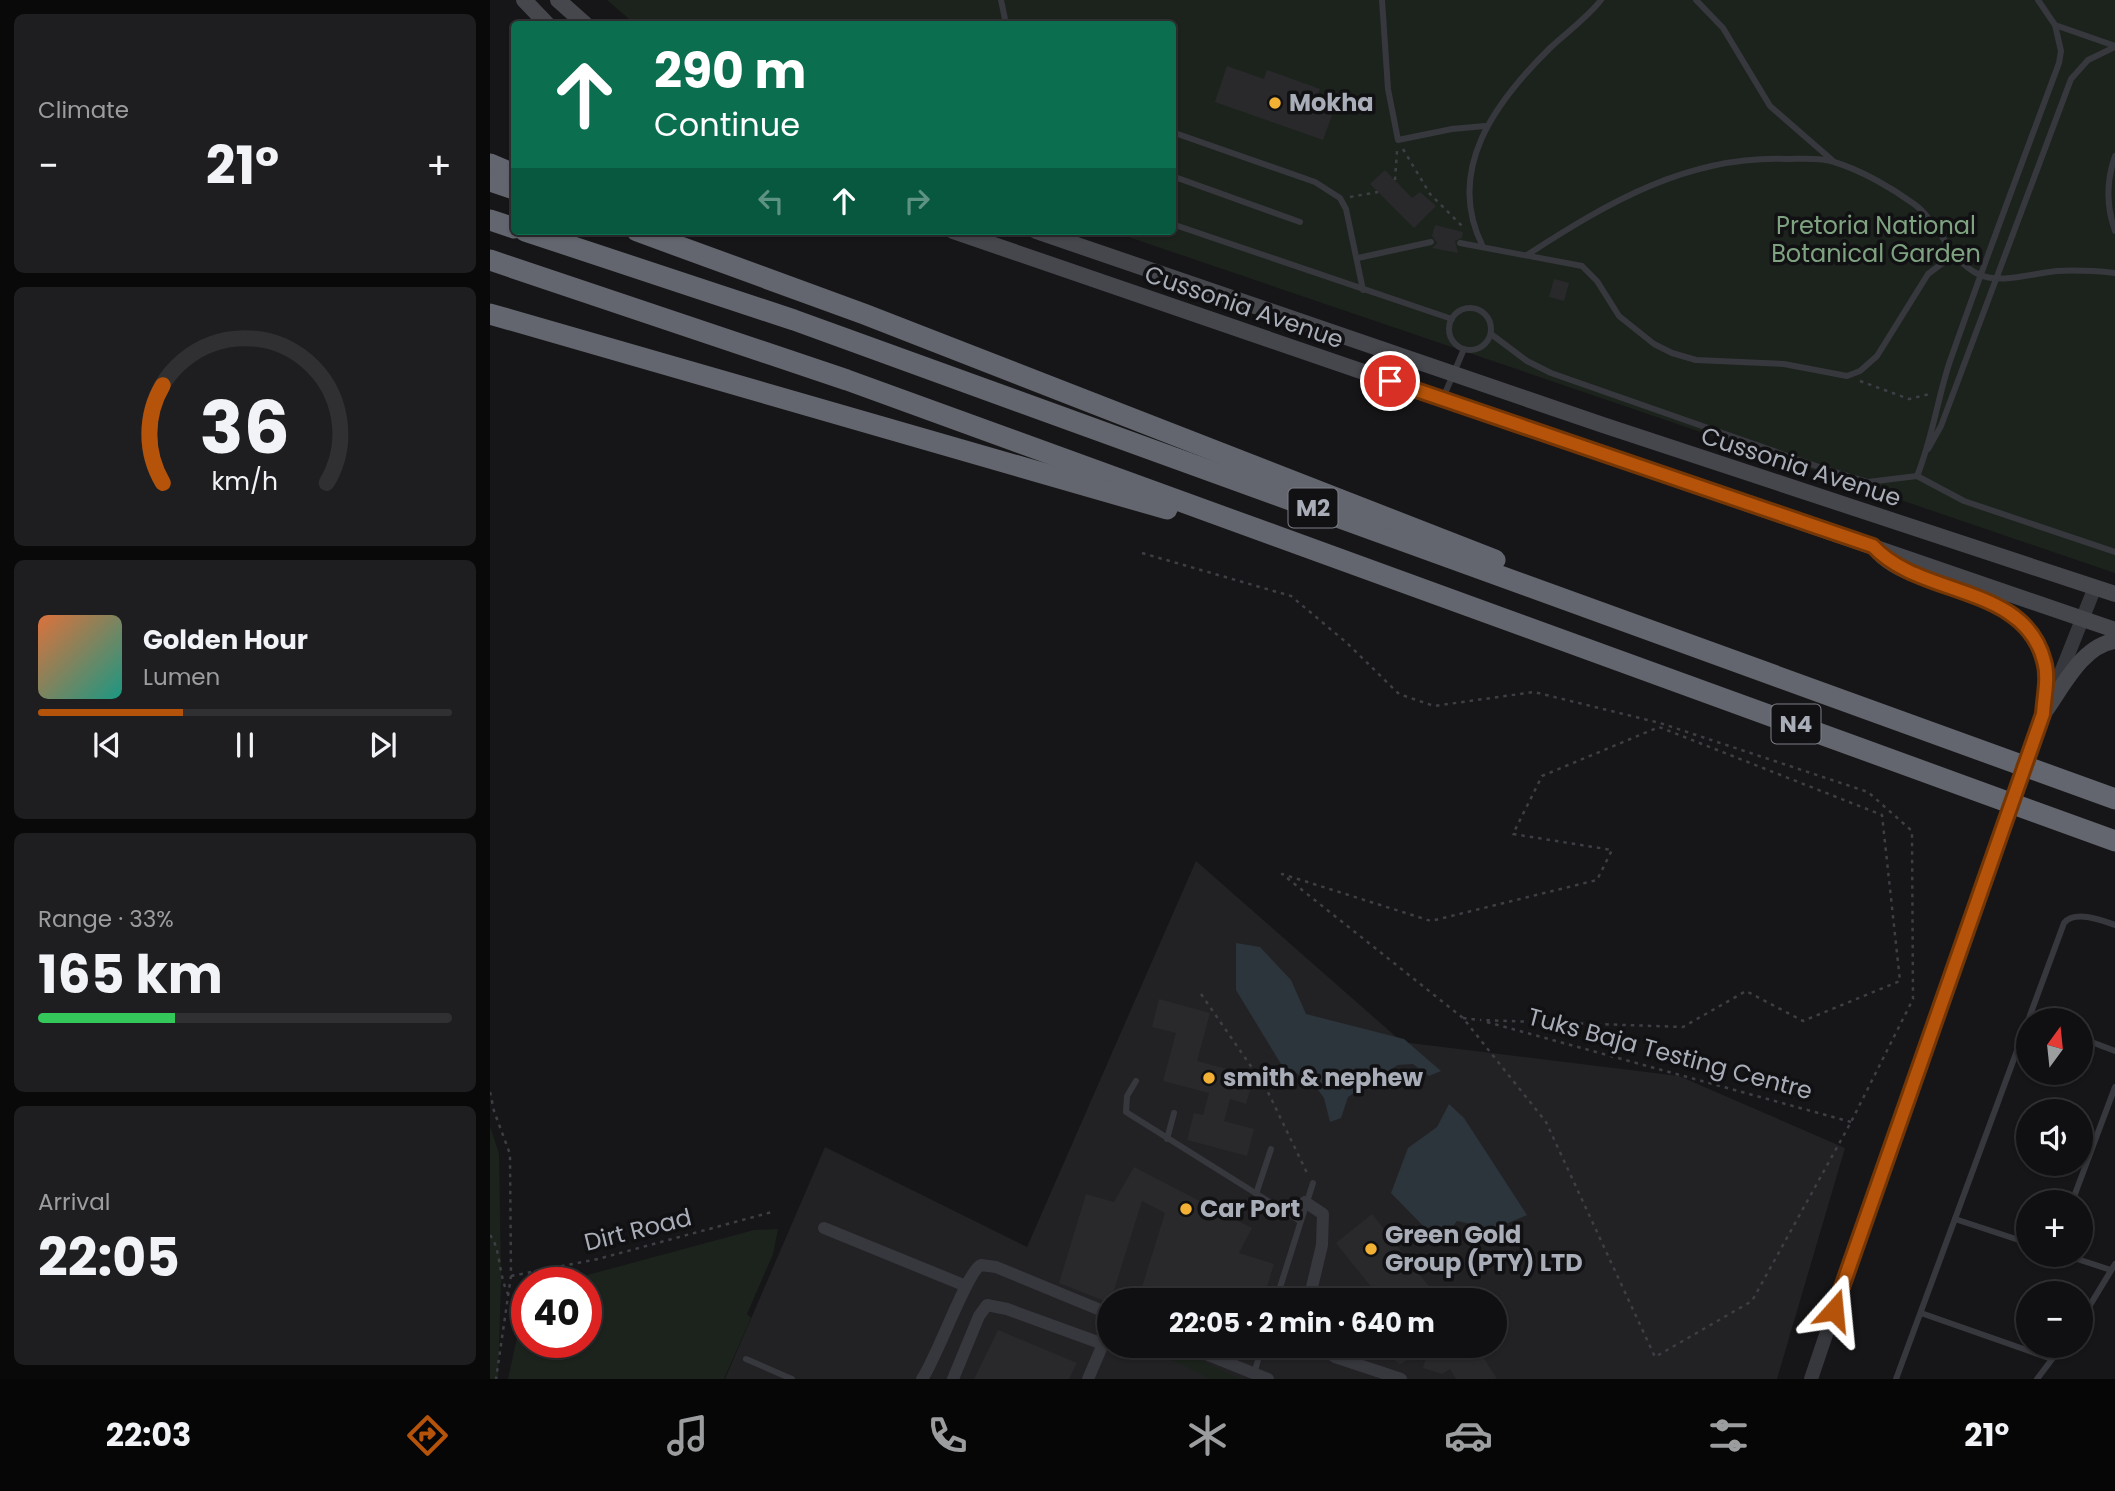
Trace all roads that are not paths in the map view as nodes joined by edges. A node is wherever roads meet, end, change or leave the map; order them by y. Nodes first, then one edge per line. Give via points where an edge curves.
1 (524, 0) edge
2 (558, 0) edge
3 (1001, 0) edge
4 (1382, 0) edge
5 (1601, 0) edge
6 (1696, 0) edge
7 (2038, 0) edge
8 (544, 21) edge
9 (582, 21) edge
10 (1005, 21) edge
11 (2055, 25) junction
12 (2115, 47) edge
13 (1485, 126) junction
14 (1176, 133) edge
15 (2115, 156) edge
16 (1833, 161) junction
17 (490, 164) edge
18 (511, 173) edge
19 (1176, 177) edge
20 (490, 181) edge
21 (511, 188) edge
22 (490, 220) edge
23 (1300, 222) dead end
24 (1176, 226) edge
25 (511, 227) edge
26 (2115, 231) edge
27 (537, 235) edge
28 (648, 235) edge
29 (677, 235) edge
30 (965, 235) edge
31 (1048, 235) edge
32 (1431, 242) dead end
33 (1460, 243) dead end
34 (1483, 247) junction
35 (1956, 253) junction
36 (1527, 255) junction
37 (1358, 258) junction
38 (490, 260) edge
39 (752, 271) junction
40 (2115, 274) edge
41 (1980, 275) junction
42 (1997, 279) junction
43 (1363, 290) junction
44 (490, 314) edge
45 (1452, 319) junction
46 (490, 321) edge
47 (1491, 334) junction
48 (570, 338) junction
49 (1464, 349) junction
50 (1452, 374) junction
51 (1443, 398) junction
52 (1928, 449) junction
53 (1917, 476) junction
54 (1873, 546) junction
55 (2115, 552) edge
56 (2095, 587) junction
57 (2115, 594) edge
58 (1477, 608) junction
59 (2084, 620) junction
60 (2115, 630) edge
61 (2115, 642) edge
62 (2043, 715) junction
63 (2106, 796) edge
64 (2115, 841) edge
65 (2115, 925) edge
66 (2036, 1008) edge
67 (2093, 1043) edge
68 (2115, 1051) edge
69 (2016, 1061) edge
70 (1136, 1081) dead end
71 (2115, 1087) edge
72 (1174, 1113) dead end
73 (1167, 1139) junction
74 (1271, 1149) dead end
75 (1313, 1184) road end
76 (2076, 1190) edge
77 (1257, 1191) junction
78 (1305, 1202) junction
79 (1955, 1219) junction
80 (1300, 1221) junction
81 (824, 1228) dead end
82 (2016, 1238) edge
83 (2093, 1262) edge
84 (2113, 1267) edge
85 (966, 1286) junction
86 (1280, 1288) edge
87 (1312, 1288) edge
88 (2093, 1300) edge
89 (1097, 1309) edge
90 (1921, 1312) junction
91 (1097, 1343) edge
92 (1097, 1358) edge
93 (1213, 1358) edge
94 (1258, 1358) edge
95 (1338, 1358) edge
96 (746, 1359) dead end
97 (2052, 1359) joint
98 (1253, 1376) edge
99 (792, 1379) edge
100 (922, 1379) edge
101 (953, 1379) edge
102 (1088, 1379) edge
103 (1268, 1379) edge
104 (1401, 1379) edge
105 (1811, 1379) edge
106 (1896, 1379) edge
107 (2037, 1379) edge

1 - 8 main road
2 - 9 main road
3 - 10 lane
4 - 13 lane via 1388,89 1398,140
5 - 13 lane via 1548,50
6 - 16 lane via 1730,38 1770,106
7 - 11 lane
11 - 12 lane
11 - 41 lane via 2059,63
12 - 42 lane via 2088,60 2071,79
13 - 34 lane via 1469,203
14 - 37 lane via 1315,182 1340,198
15 - 26 lane via 2107,193
16 - 35 lane via 1914,204
16 - 36 lane via 1748,159 1689,171 1607,205
17 - 18 highway
19 - 23 lane
20 - 21 highway
22 - 25 highway
24 - 43 lane
27 - 63 highway, M2 via 794,320
28 - 39 highway
29 - 39 highway
30 - 51 main road, Cussonia Avenue
31 - 50 main road, Cussonia Avenue
32 - 37 lane
33 - 34 lane
34 - 36 lane
35 - 36 lane via 1928,274 1877,356 1847,376 1784,364 1696,360 1672,353 1619,317 1583,267
35 - 41 lane
37 - 43 lane
38 - 58 highway, M2 via 859,384
39 - 63 highway via 1533,575 1977,738
40 - 42 lane via 2070,270
41 - 42 lane
41 - 52 lane via 1940,391
42 - 52 lane
43 - 45 lane
44 - 48 highway
45 - 47 lane via 1463,309 1478,309 1489,319
45 - 49 lane via 1451,337
46 - 48 highway
47 - 49 lane via 1480,347
47 - 53 lane via 1551,373 1822,468 1868,482
48 - 58 highway via 1261,537
49 - 50 lane
50 - 51 lane
50 - 56 main road, Cussonia Avenue
51 - 54 main road, Cussonia Avenue
52 - 53 lane
53 - 55 lane via 1964,501
54 - 59 main road, Cussonia Avenue
54 - 62 main road via 1899,568 1997,606 2023,623 2044,661
56 - 57 main road, Cussonia Avenue
56 - 59 street
58 - 64 highway, N4
59 - 60 main road, Cussonia Avenue
59 - 62 street
61 - 62 main road via 2096,648 2083,659
62 - 105 street, bridge
65 - 66 lane via 2081,916 2068,919
67 - 68 lane
69 - 79 lane
70 - 73 lane via 1127,1096 1126,1112
71 - 76 lane
72 - 73 lane
73 - 77 lane
74 - 77 lane
75 - 78 lane
77 - 80 lane
78 - 80 lane
78 - 87 street via 1323,1214 1322,1245
79 - 82 lane
79 - 90 lane
80 - 86 lane
81 - 85 street
83 - 84 lane
84 - 88 lane
85 - 89 street via 976,1266 996,1267
85 - 100 street
90 - 97 lane
90 - 106 lane
91 - 101 street via 990,1304 979,1316
92 - 102 street
93 - 98 street
94 - 98 lane
95 - 104 street
96 - 99 lane
97 - 107 lane
98 - 103 street

